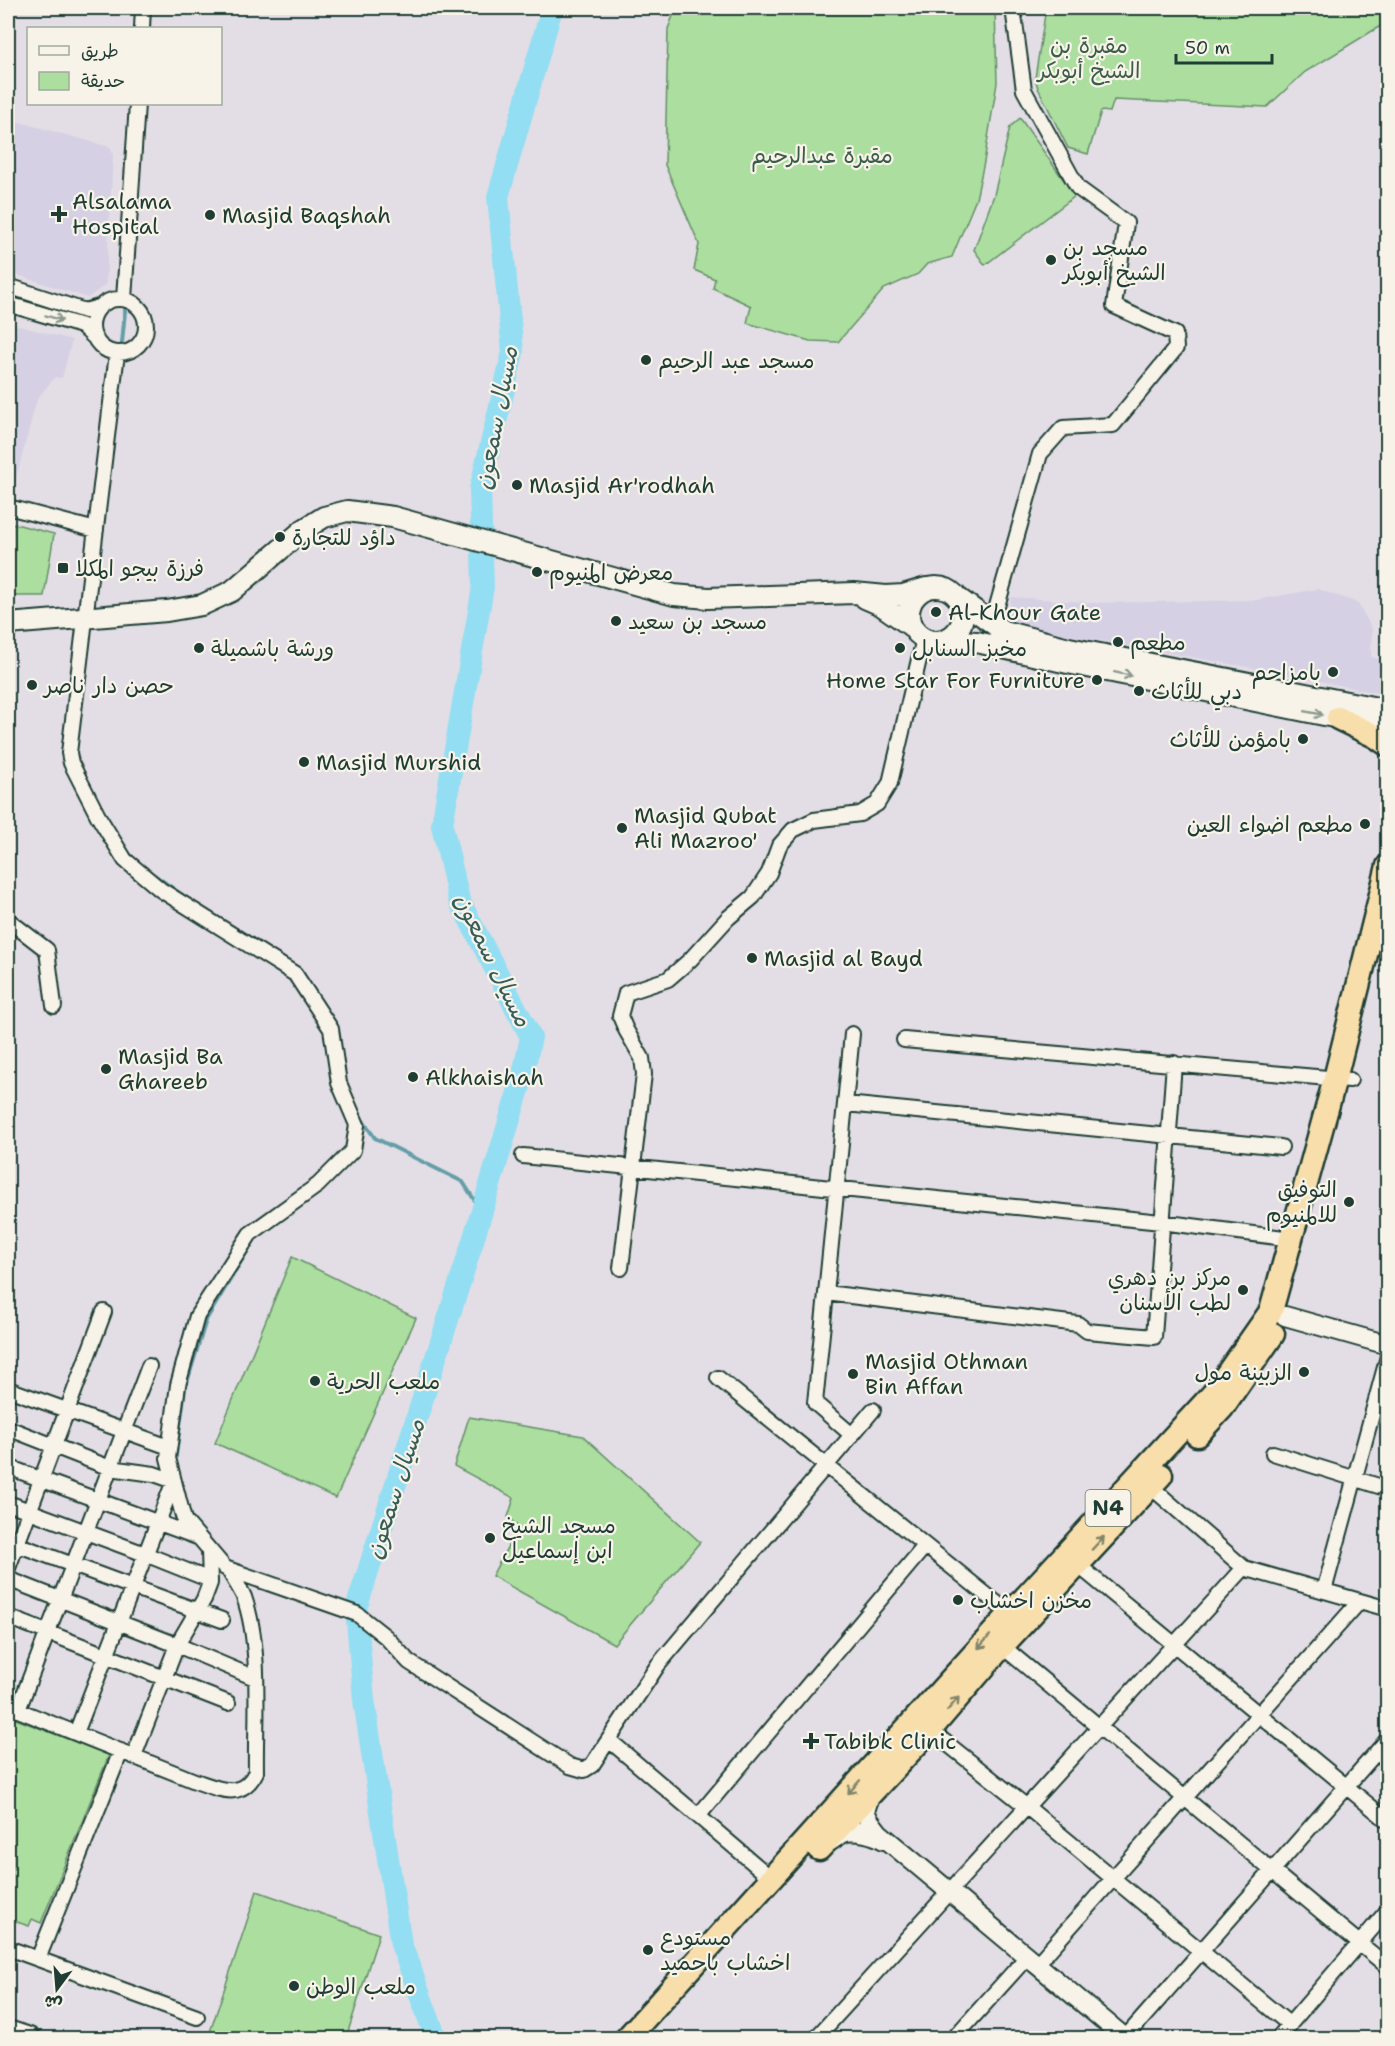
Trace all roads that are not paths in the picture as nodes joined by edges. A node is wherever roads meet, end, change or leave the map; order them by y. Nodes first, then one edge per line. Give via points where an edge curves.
1 (143, 8) edge
2 (1013, 8) edge
3 (142, 27) edge
4 (137, 105) edge
5 (8, 286) edge
6 (124, 299) junction
7 (8, 304) edge
8 (99, 307) junction
9 (96, 339) junction
10 (117, 353) junction
11 (8, 507) edge
12 (96, 530) junction
13 (926, 588) junction
14 (854, 594) junction
15 (958, 598) junction
16 (8, 617) edge
17 (85, 617) junction
18 (46, 620) junction
19 (8, 624) edge
20 (992, 624) junction
21 (926, 635) junction
22 (1388, 710) edge
23 (1338, 718) junction
24 (1388, 728) edge
25 (1388, 746) edge
26 (1388, 866) edge
27 (8, 920) edge
28 (1388, 922) edge
29 (54, 1006) dead end
30 (852, 1034) dead end
31 (904, 1040) dead end
32 (1174, 1063) junction
33 (1342, 1080) junction
34 (846, 1104) junction
35 (1168, 1136) junction
36 (1281, 1147) dead end
37 (523, 1156) dead end
38 (633, 1167) junction
39 (837, 1188) junction
40 (1161, 1222) junction
41 (1292, 1239) junction
42 (621, 1268) dead end
43 (826, 1293) junction
44 (105, 1312) dead end
45 (1284, 1316) junction
46 (1388, 1345) edge
47 (1388, 1356) edge
48 (149, 1366) dead end
49 (718, 1378) dead end
50 (8, 1389) edge
51 (873, 1410) dead end
52 (67, 1411) junction
53 (8, 1428) edge
54 (124, 1431) junction
55 (852, 1435) junction
56 (54, 1446) junction
57 (169, 1448) junction
58 (1273, 1453) dead end
59 (826, 1466) junction
60 (8, 1467) edge
61 (110, 1468) junction
62 (1354, 1479) junction
63 (41, 1480) junction
64 (174, 1481) junction
65 (1150, 1486) junction
66 (1388, 1489) edge
67 (98, 1500) junction
68 (8, 1503) edge
69 (29, 1511) junction
70 (158, 1522) junction
71 (86, 1532) junction
72 (199, 1538) junction
73 (12, 1542) edge
74 (925, 1546) junction
75 (209, 1550) junction
76 (145, 1554) junction
77 (1071, 1560) junction
78 (73, 1565) junction
79 (8, 1568) edge
80 (1244, 1568) junction
81 (228, 1569) junction
82 (8, 1579) edge
83 (210, 1580) junction
84 (133, 1587) junction
85 (1324, 1591) junction
86 (60, 1599) junction
87 (1360, 1601) junction
88 (1388, 1609) edge
89 (196, 1610) junction
90 (1010, 1614) junction
91 (8, 1617) edge
92 (222, 1620) dead end
93 (119, 1622) junction
94 (48, 1632) junction
95 (177, 1645) junction
96 (1174, 1645) junction
97 (1002, 1646) junction
98 (106, 1655) junction
99 (165, 1678) junction
100 (255, 1678) junction
101 (228, 1703) dead end
102 (13, 1708) edge
103 (1258, 1714) junction
104 (1099, 1727) junction
105 (930, 1730) junction
106 (76, 1733) junction
107 (1388, 1739) edge
108 (609, 1740) junction
109 (127, 1754) junction
110 (1346, 1786) junction
111 (872, 1793) junction
112 (1183, 1797) junction
113 (1027, 1807) junction
114 (699, 1815) junction
115 (1388, 1821) edge
116 (822, 1846) junction
117 (893, 1846) junction
118 (1272, 1871) junction
119 (1112, 1878) junction
120 (772, 1879) junction
121 (949, 1892) junction
122 (1388, 1910) edge
123 (1358, 1943) junction
124 (8, 1948) edge
125 (1201, 1952) junction
126 (38, 1959) junction
127 (1031, 1961) junction
128 (1388, 1967) edge
129 (197, 2017) dead end
130 (1290, 2025) junction
131 (8, 2031) edge
132 (29, 2038) edge
133 (627, 2038) edge
134 (642, 2038) edge
135 (816, 2038) edge
136 (954, 2038) edge
137 (1125, 2038) edge
138 (1278, 2038) edge

1 - 3 street
2 - 20 street via 1024,90 1078,188 1126,223 1114,306 1176,334 1176,348 1113,425 1063,428 1040,454
4 - 6 street
5 - 8 street via 85,311
6 - 8 street
6 - 10 street via 140,308 147,324 142,342
7 -> 9 street via 82,326
8 - 9 street via 92,322
9 - 10 street
10 - 12 street
11 - 12 street
12 - 17 street
13 - 14 main road via 903,596
13 - 15 main road via 945,588
13 - 21 main road via 918,592 909,608
14 - 17 main road via 674,596 393,517 347,511 324,517 303,530 232,591 202,605
14 - 21 main road via 881,605
15 - 20 main road
15 - 21 main road via 962,606 957,632
16 - 18 main road
17 - 18 main road
17 - 57 street via 69,753 98,816 125,860 161,890 295,974 331,1029 339,1083 357,1125 353,1150 318,1185 250,1234 197,1316 178,1385
18 - 19 main road
20 - 22 main road via 1019,637 1069,648
21 -> 23 main road via 977,642
21 - 38 street via 890,783 877,804 860,814 814,820 793,830 779,846 769,873 753,897 690,960 668,979 626,993 620,1016 642,1058 644,1074
23 - 24 main road
23 - 25 highway
26 - 33 highway, N4
27 - 29 street via 46,950
28 - 33 highway, N4
30 - 34 street
31 - 32 street
32 - 33 street
32 - 35 street
33 - 41 highway, N4
33 - 45 highway, N4
34 - 35 street
34 - 39 street
35 - 36 street
35 - 40 street
37 - 38 street
38 - 39 street
38 - 42 street
39 - 40 street
39 - 43 street
40 - 41 street
40 - 43 street via 1154,1337
41 - 77 highway, N4 via 1271,1311 1213,1395
43 - 55 street via 815,1402
44 - 52 street
45 - 46 street
45 - 65 highway, N4 via 1222,1408
47 - 62 street
48 - 54 street
49 - 59 street
50 - 52 street
51 - 55 street
52 - 54 street
52 - 56 street
53 - 56 street
54 - 57 street
54 - 61 street
55 - 59 street
56 - 61 street
56 - 63 street
57 - 64 street
58 - 62 street
59 - 74 street
59 - 108 street via 658,1665
60 - 63 street
61 - 64 street
61 - 67 street
62 - 66 street
62 - 85 street
63 - 67 street
63 - 69 street
64 - 70 street
64 - 72 street via 184,1520
77 -> 65 highway, N4
65 - 80 street
67 - 70 street
67 - 71 street
68 - 69 street
69 - 71 street
69 - 73 street
70 - 72 street
70 - 76 street
71 - 76 street
71 - 78 street
72 - 75 street
73 - 78 street
73 - 79 street
74 - 90 street
74 - 114 street
75 - 81 street
75 - 83 street
76 - 83 street
76 - 84 street
77 - 90 highway, N4
77 - 96 street
77 - 97 highway, N4
78 - 84 street
78 - 86 street
80 - 85 street
80 - 96 street
81 - 100 street via 243,1595 252,1624
81 - 108 street via 357,1614 409,1662 574,1768 584,1770 592,1765
82 - 86 street
83 - 89 street
84 - 89 street
84 - 93 street
85 - 87 street
86 - 93 street
86 - 94 street
87 - 88 street
87 - 103 street
89 - 92 street
89 - 95 street
90 -> 120 highway, N4
91 - 94 street
93 - 95 street
93 - 98 street
94 - 98 street
94 - 102 street
95 - 99 street
95 - 100 street
96 - 103 street
96 - 104 street
97 - 104 street
105 -> 97 highway, N4
98 - 99 street
98 - 106 street
99 - 101 street
99 - 109 street
100 - 109 street via 256,1772 240,1791 203,1784
102 - 106 street
103 - 110 street
103 - 112 street
104 - 112 street
104 - 113 street
105 - 111 highway, N4
105 - 113 street
106 - 109 street
107 - 110 street
108 - 114 street
109 - 126 street
110 - 115 street
110 - 118 street
111 - 116 highway, N4
111 - 117 street via 865,1811
112 - 118 street
112 - 119 street
113 - 119 street
113 - 121 street
114 - 120 street
116 - 117 street via 846,1833 878,1837
116 - 134 highway, N4
117 - 121 street
118 - 123 street
118 - 125 street
119 - 125 street
119 - 127 street
120 - 133 highway, N4
121 - 127 street
121 - 135 street
122 - 123 street
123 - 128 street
123 - 130 street
124 - 126 street
125 - 130 street
125 - 137 street
126 - 129 street
127 - 136 street
127 - 137 street
130 - 138 street
131 - 132 main road

